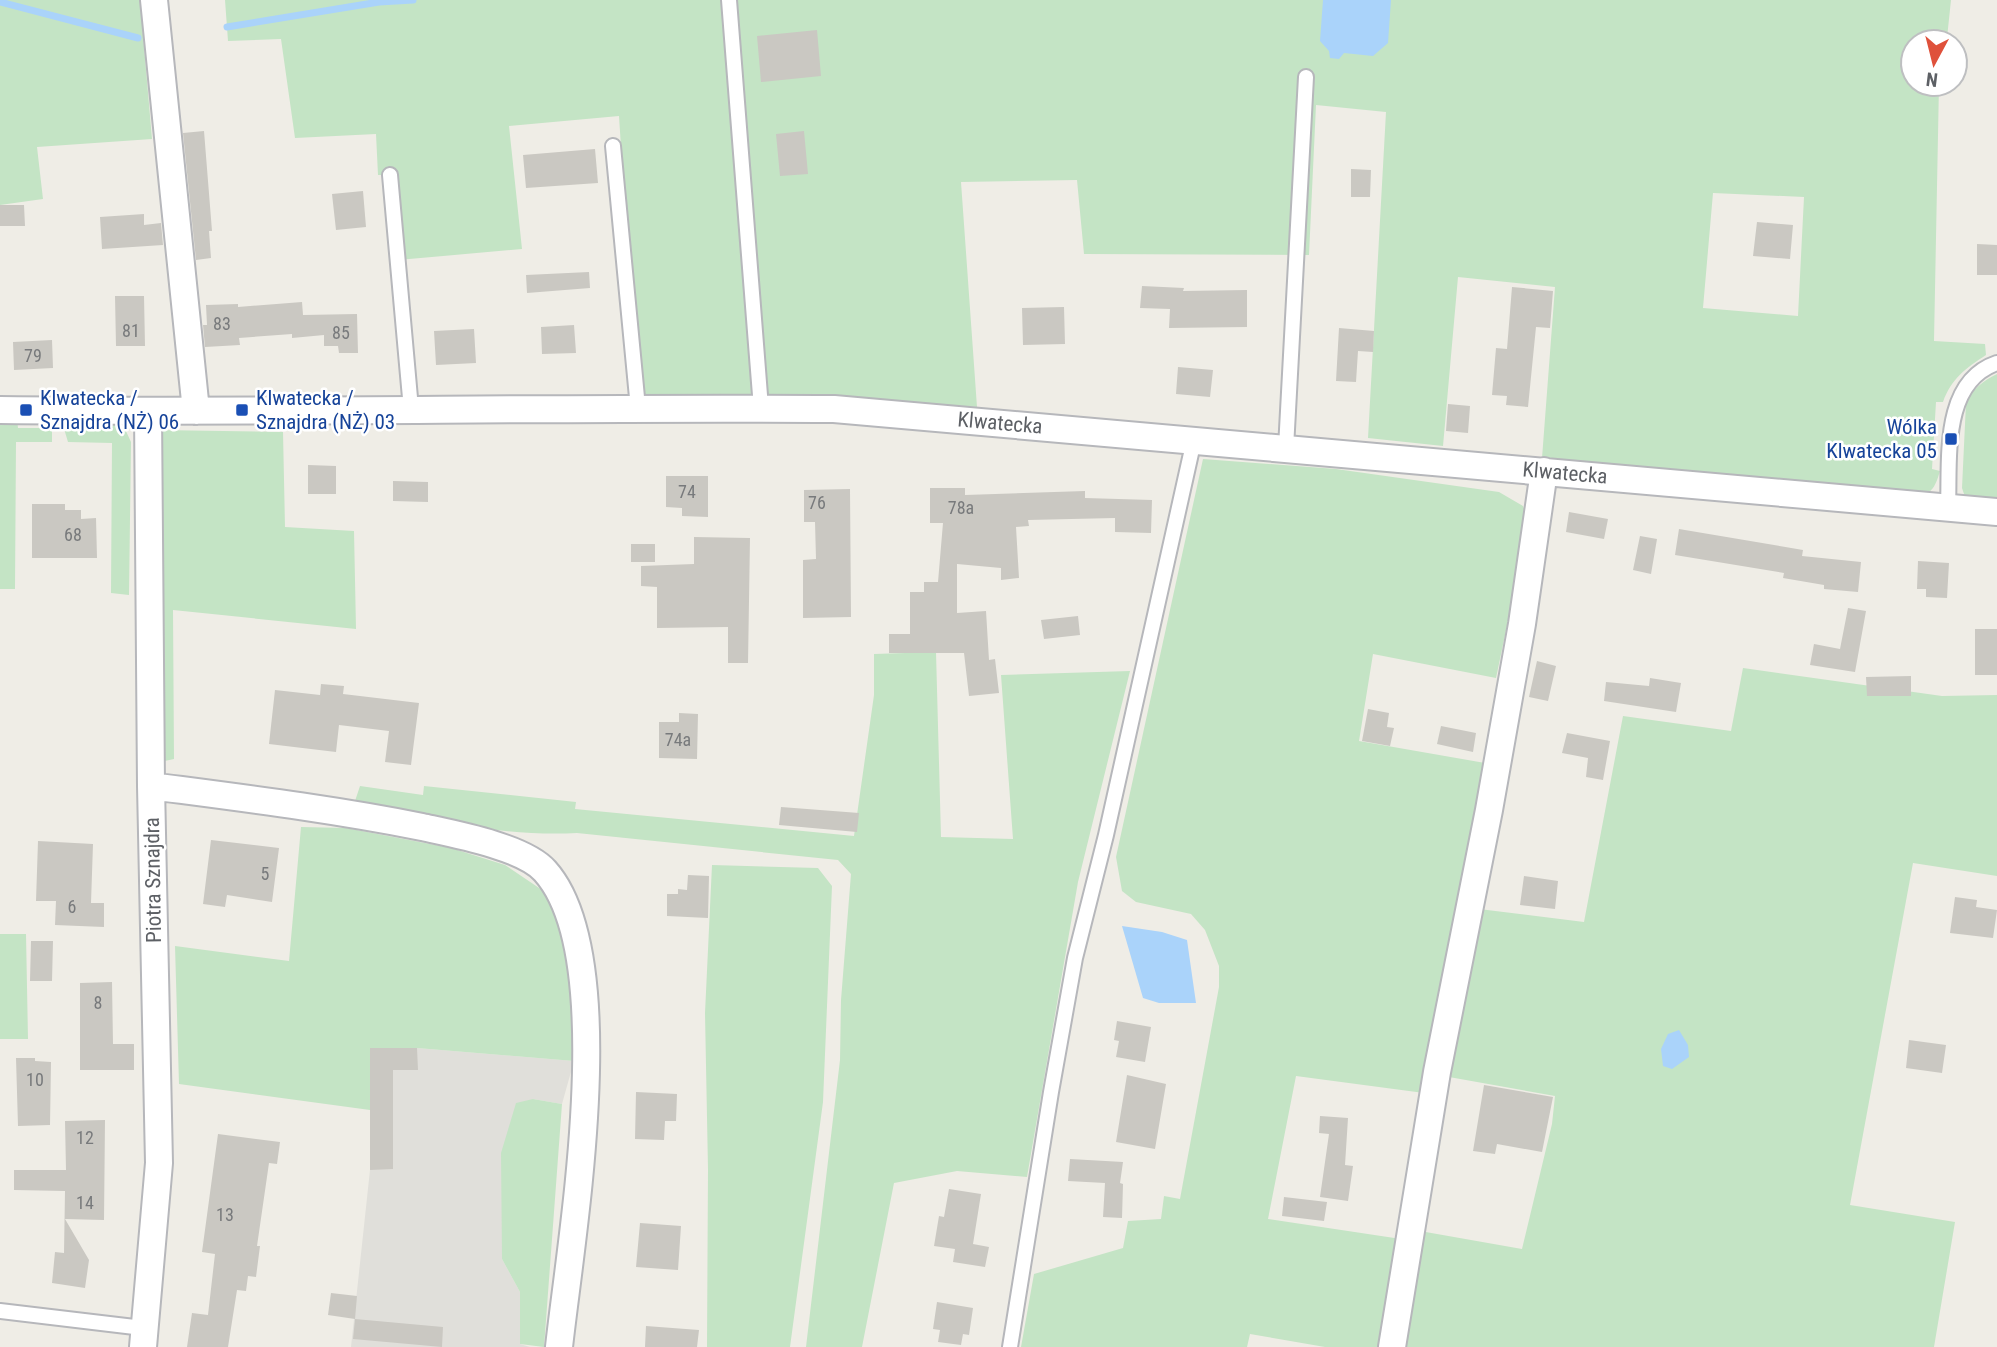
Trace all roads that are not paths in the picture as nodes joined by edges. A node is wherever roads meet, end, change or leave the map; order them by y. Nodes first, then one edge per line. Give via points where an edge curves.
1 (154, 0) edge
2 (729, 0) edge
3 (1306, 77) dead end
4 (613, 146) dead end
5 (390, 175) dead end
6 (1997, 363) edge
7 (638, 408) junction
8 (761, 408) junction
9 (411, 409) junction
10 (0, 410) edge
11 (148, 411) junction
12 (196, 411) junction
13 (1194, 440) junction
14 (1286, 448) junction
15 (1545, 471) junction
16 (1948, 508) junction
17 (1997, 512) edge
18 (151, 786) junction
19 (0, 1311) edge
20 (143, 1338) edge
21 (559, 1347) edge
22 (1010, 1347) edge
23 (1392, 1347) edge

1 - 12 street
2 - 8 lane
3 - 14 lane
4 - 7 lane
5 - 9 lane
6 - 16 lane via 1975,375 1961,392 1954,415
7 - 8 street, Klwatecka
7 - 9 street, Klwatecka
8 - 13 street, Klwatecka via 834,409
9 - 12 street, Klwatecka
10 - 11 street, Klwatecka
11 - 12 street, Klwatecka
11 - 18 street, Piotra Sznajdra
13 - 14 street, Klwatecka
13 - 22 lane via 1075,958
14 - 15 street, Klwatecka
15 - 16 street, Klwatecka
15 - 23 street
16 - 17 street, Klwatecka
18 - 20 street, Piotra Sznajdra via 159,1163
18 - 21 street via 345,811 476,838 545,870 567,906 578,937 585,1018 587,1097
19 - 20 lane

